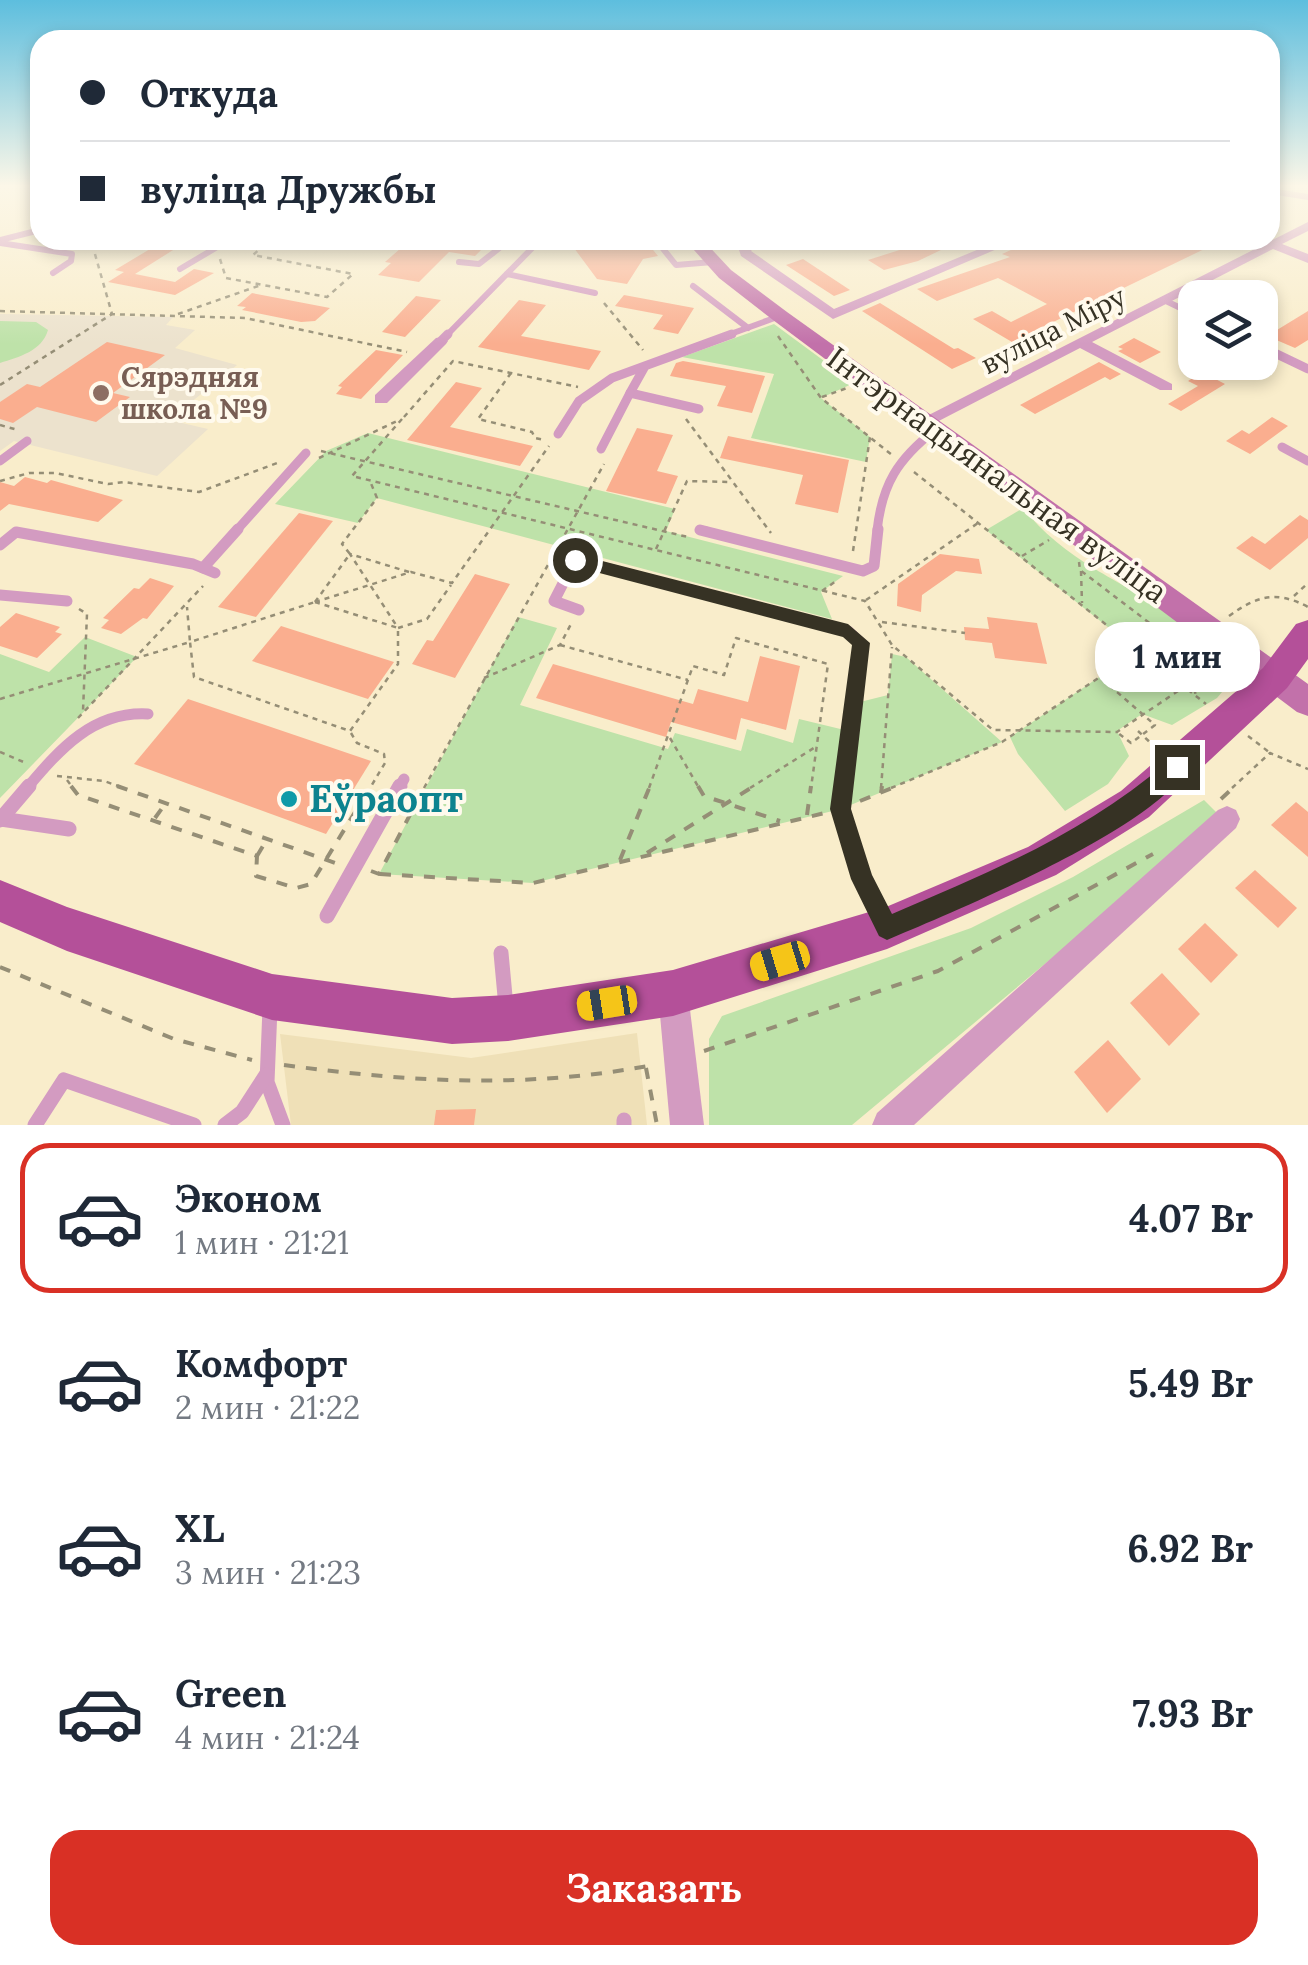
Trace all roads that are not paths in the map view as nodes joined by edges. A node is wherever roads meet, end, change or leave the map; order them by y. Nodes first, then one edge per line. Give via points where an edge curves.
1 (0, 241) edge
2 (30, 246) edge
3 (1280, 246) edge
4 (50, 250) edge
5 (213, 250) edge
6 (497, 250) edge
7 (529, 250) edge
8 (664, 250) edge
9 (703, 250) edge
10 (745, 250) edge
11 (988, 250) edge
12 (1263, 250) edge
13 (1308, 258) edge
14 (459, 262) dead end
15 (713, 262) junction
16 (180, 269) dead end
17 (53, 273) dead end
18 (507, 274) junction
19 (694, 286) dead end
20 (595, 292) road end
21 (1166, 301) junction
22 (1178, 307) edge
23 (774, 318) junction
24 (748, 328) junction
25 (441, 341) joint
26 (1082, 343) junction
27 (1278, 355) edge
28 (648, 364) junction
29 (1308, 369) edge
30 (1166, 387) dead end
31 (630, 393) junction
32 (382, 399) dead end
33 (700, 408) dead end
34 (930, 425) junction
35 (558, 434) dead end
36 (27, 441) dead end
37 (1282, 447) dead end
38 (601, 449) dead end
39 (306, 453) road end
40 (0, 461) edge
41 (1308, 461) edge
42 (700, 535) road end
43 (0, 544) edge
44 (202, 568) junction
45 (215, 573) road end
46 (0, 595) edge
47 (67, 601) road end
48 (579, 610) road end
49 (1308, 634) edge
50 (1308, 656) edge
51 (1275, 678) junction
52 (1308, 702) edge
53 (148, 714) dead end
54 (404, 779) dead end
55 (1227, 818) dead end
56 (0, 819) edge
57 (69, 829) dead end
58 (0, 900) edge
59 (327, 916) dead end
60 (887, 928) junction
61 (501, 953) dead end
62 (673, 994) junction
63 (272, 997) junction
64 (508, 1018) junction
65 (266, 1075) junction
66 (34, 1125) edge
67 (194, 1125) edge
68 (225, 1125) edge
69 (283, 1125) edge
70 (687, 1125) edge
71 (889, 1125) edge

1 - 2 lane
3 - 13 street
4 - 17 lane via 72,254
5 - 16 lane
6 - 14 lane via 480,264
7 - 18 lane
8 - 15 lane via 676,265
9 - 15 main road, Інтэрнацыянальная вуліца
10 - 11 street via 833,314
12 - 21 street, вуліца Міру
15 - 23 main road, Інтэрнацыянальная вуліца
18 - 20 lane
18 - 25 lane
19 - 24 lane
21 - 22 lane
21 - 26 street, вуліца Міру
23 - 24 lane
23 - 34 main road, Інтэрнацыянальная вуліца
24 - 28 lane
25 - 32 street
26 - 30 street
26 - 34 street, вуліца Міру
27 - 29 lane
28 - 31 lane
28 - 35 lane via 592,390
31 - 33 lane
31 - 38 lane
34 - 42 lane via 884,478 874,566 863,571
34 - 51 main road, Інтэрнацыянальная вуліца
36 - 40 lane
37 - 41 lane
39 - 44 lane
43 - 44 lane via 16,532
44 - 45 lane
46 - 47 lane
48 - 60 lane via 554,601 575,560 848,631 861,643 840,809 862,879
49 - 51 main road
50 - 51 main road
51 - 52 main road, Інтэрнацыянальная вуліца
51 - 60 main road via 1135,804 1042,861
53 - 56 lane via 111,714 86,729
54 - 59 lane
55 - 71 street
56 - 57 lane
58 - 63 main road via 113,946
60 - 62 main road
61 - 64 lane
62 - 64 main road
62 - 70 street
63 - 64 main road via 452,1021
63 - 65 lane
65 - 68 lane
65 - 69 lane
66 - 67 lane via 64,1080

